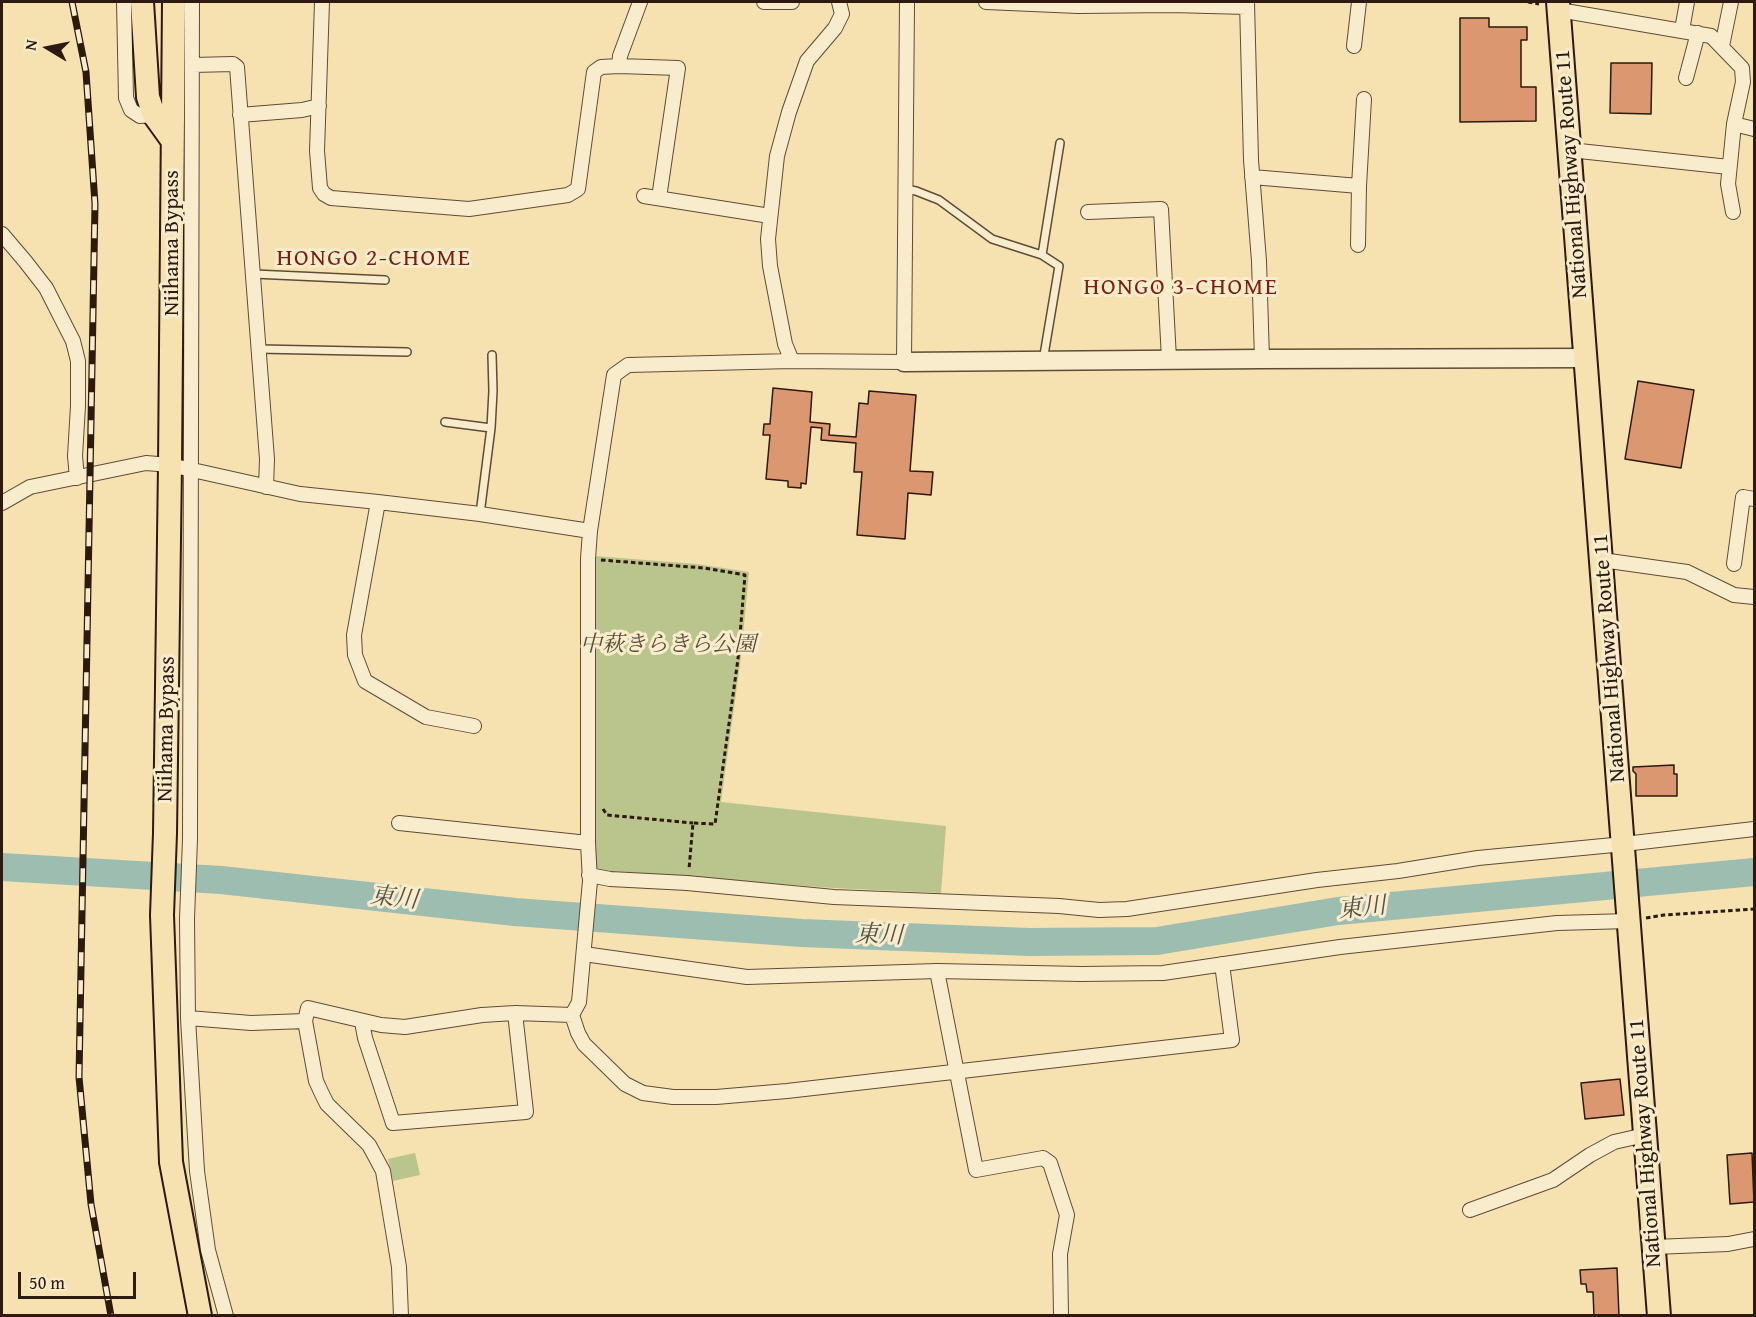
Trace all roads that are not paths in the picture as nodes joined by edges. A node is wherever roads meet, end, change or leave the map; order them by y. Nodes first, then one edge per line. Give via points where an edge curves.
1 (124, 2) edge
2 (142, 2) edge
3 (174, 2) edge
4 (192, 2) edge
5 (322, 2) edge
6 (640, 2) edge
7 (764, 2) edge
8 (792, 2) edge
9 (839, 2) edge
10 (907, 2) edge
11 (986, 2) edge
12 (1359, 2) edge
13 (1687, 2) edge
14 (1731, 2) edge
15 (1247, 4) edge
16 (1559, 6) edge
17 (1682, 30) junction
18 (1698, 33) junction
19 (1354, 46) dead end
20 (1722, 46) junction
21 (193, 65) junction
22 (619, 66) junction
23 (1686, 78) dead end
24 (1364, 99) dead end
25 (319, 106) junction
26 (154, 115) junction
27 (240, 115) junction
28 (1734, 124) junction
29 (1755, 129) edge
30 (172, 140) junction
31 (1060, 143) dead end
32 (1570, 150) junction
33 (1729, 167) junction
34 (1252, 177) junction
35 (1359, 186) junction
36 (905, 189) junction
37 (644, 196) dead end
38 (659, 198) junction
39 (1088, 212) dead end
40 (1733, 212) dead end
41 (770, 216) junction
42 (2, 234) edge
43 (1358, 245) dead end
44 (1041, 255) junction
45 (254, 274) junction
46 (385, 280) dead end
47 (259, 349) junction
48 (407, 352) dead end
49 (492, 355) dead end
50 (1262, 358) junction
51 (1586, 358) junction
52 (1169, 359) junction
53 (1043, 360) junction
54 (792, 361) junction
55 (904, 362) junction
56 (445, 422) dead end
57 (490, 428) junction
58 (181, 467) junction
59 (77, 478) junction
60 (266, 487) junction
61 (1755, 499) edge
62 (378, 502) junction
63 (2, 503) edge
64 (480, 514) junction
65 (590, 531) junction
66 (1602, 560) junction
67 (1734, 564) dead end
68 (1755, 597) edge
69 (474, 726) dead end
70 (399, 823) dead end
71 (1755, 828) edge
72 (588, 843) junction
73 (1624, 850) junction
74 (590, 878) junction
75 (1629, 915) junction
76 (585, 948) junction
77 (1222, 964) junction
78 (937, 971) junction
79 (515, 1013) junction
80 (572, 1015) junction
81 (188, 1018) junction
82 (305, 1020) junction
83 (362, 1022) junction
84 (957, 1071) junction
85 (1645, 1135) junction
86 (1470, 1209) dead end
87 (1755, 1239) edge
88 (1654, 1247) junction
89 (200, 1316) edge
90 (226, 1316) edge
91 (401, 1316) edge
92 (1061, 1316) edge
93 (1659, 1316) edge

1 - 26 street via 126,98 131,110 141,116
2 - 26 highway, Niihama Bypass via 148,97
3 - 30 highway, Niihama Bypass
4 - 21 street
5 - 25 street
6 - 22 street
7 - 8 street
9 - 41 street via 842,14 807,61 789,112 777,156
10 - 36 street
11 - 15 street via 1078,6
12 - 19 street
13 - 17 street
14 - 20 street
15 - 34 street
16 - 17 street
16 - 32 highway, National Highway Route 11
17 - 18 street
18 - 20 street via 1711,36
18 - 23 street
20 - 28 street via 1742,68
21 - 27 street via 237,67
21 - 58 street
22 - 25 street via 601,67 594,72 578,189 568,195 484,207 331,198 324,194 317,151
22 - 38 street via 678,68
24 - 35 street
25 - 27 street
26 - 30 highway, Niihama Bypass
27 - 45 street
28 - 29 street
28 - 33 street
30 - 58 highway, Niihama Bypass
31 - 44 lane
32 - 33 street
32 - 51 highway, National Highway Route 11
33 - 40 street
34 - 35 street
34 - 50 street
35 - 43 street
36 - 44 lane via 939,200 992,239
36 - 55 street
37 - 38 street
38 - 41 street
39 - 52 street via 1161,209
41 - 54 street via 770,266
42 - 59 street via 46,288 73,341 78,361
44 - 53 lane via 1059,266
45 - 46 lane
45 - 47 street
47 - 48 lane
47 - 60 street
49 - 57 lane
50 - 51 street
50 - 52 street
51 - 66 highway, National Highway Route 11
52 - 53 street
53 - 55 street
54 - 55 street
54 - 65 street via 628,365 614,375
56 - 57 lane
57 - 64 lane
58 - 59 street via 146,463
58 - 60 street
58 - 81 street via 190,839
58 - 89 highway, Niihama Bypass via 162,915 171,1162
59 - 63 street via 30,487
60 - 62 street
61 - 67 street via 1743,497
62 - 64 street
62 - 69 street via 354,635 355,655 365,681 426,717
64 - 65 street
65 - 72 street
66 - 68 street via 1688,572 1734,595
66 - 73 highway, National Highway Route 11
70 - 72 street
71 - 73 street
72 - 74 street
73 - 74 street via 1478,858 1099,910 834,897
73 - 75 highway, National Highway Route 11
74 - 76 street
75 - 77 street
75 - 85 highway, National Highway Route 11
76 - 78 street via 747,977
76 - 80 street via 579,1002
77 - 78 street via 1163,973
77 - 84 street via 1232,1040
78 - 84 street
79 - 80 street
79 - 83 street via 405,1027
79 - 83 street via 526,1112 393,1123
80 - 84 street via 584,1044 625,1084 643,1093 716,1097
81 - 82 street via 251,1023
81 - 90 street via 197,1171 208,1250
82 - 83 street via 308,1008
82 - 91 street via 316,1082 327,1104 369,1145 383,1171 399,1267
84 - 92 street via 976,1170 1043,1158 1050,1163 1067,1215 1060,1254
85 - 86 street via 1614,1142 1553,1180
85 - 88 highway, National Highway Route 11
87 - 88 street
88 - 93 highway, National Highway Route 11

